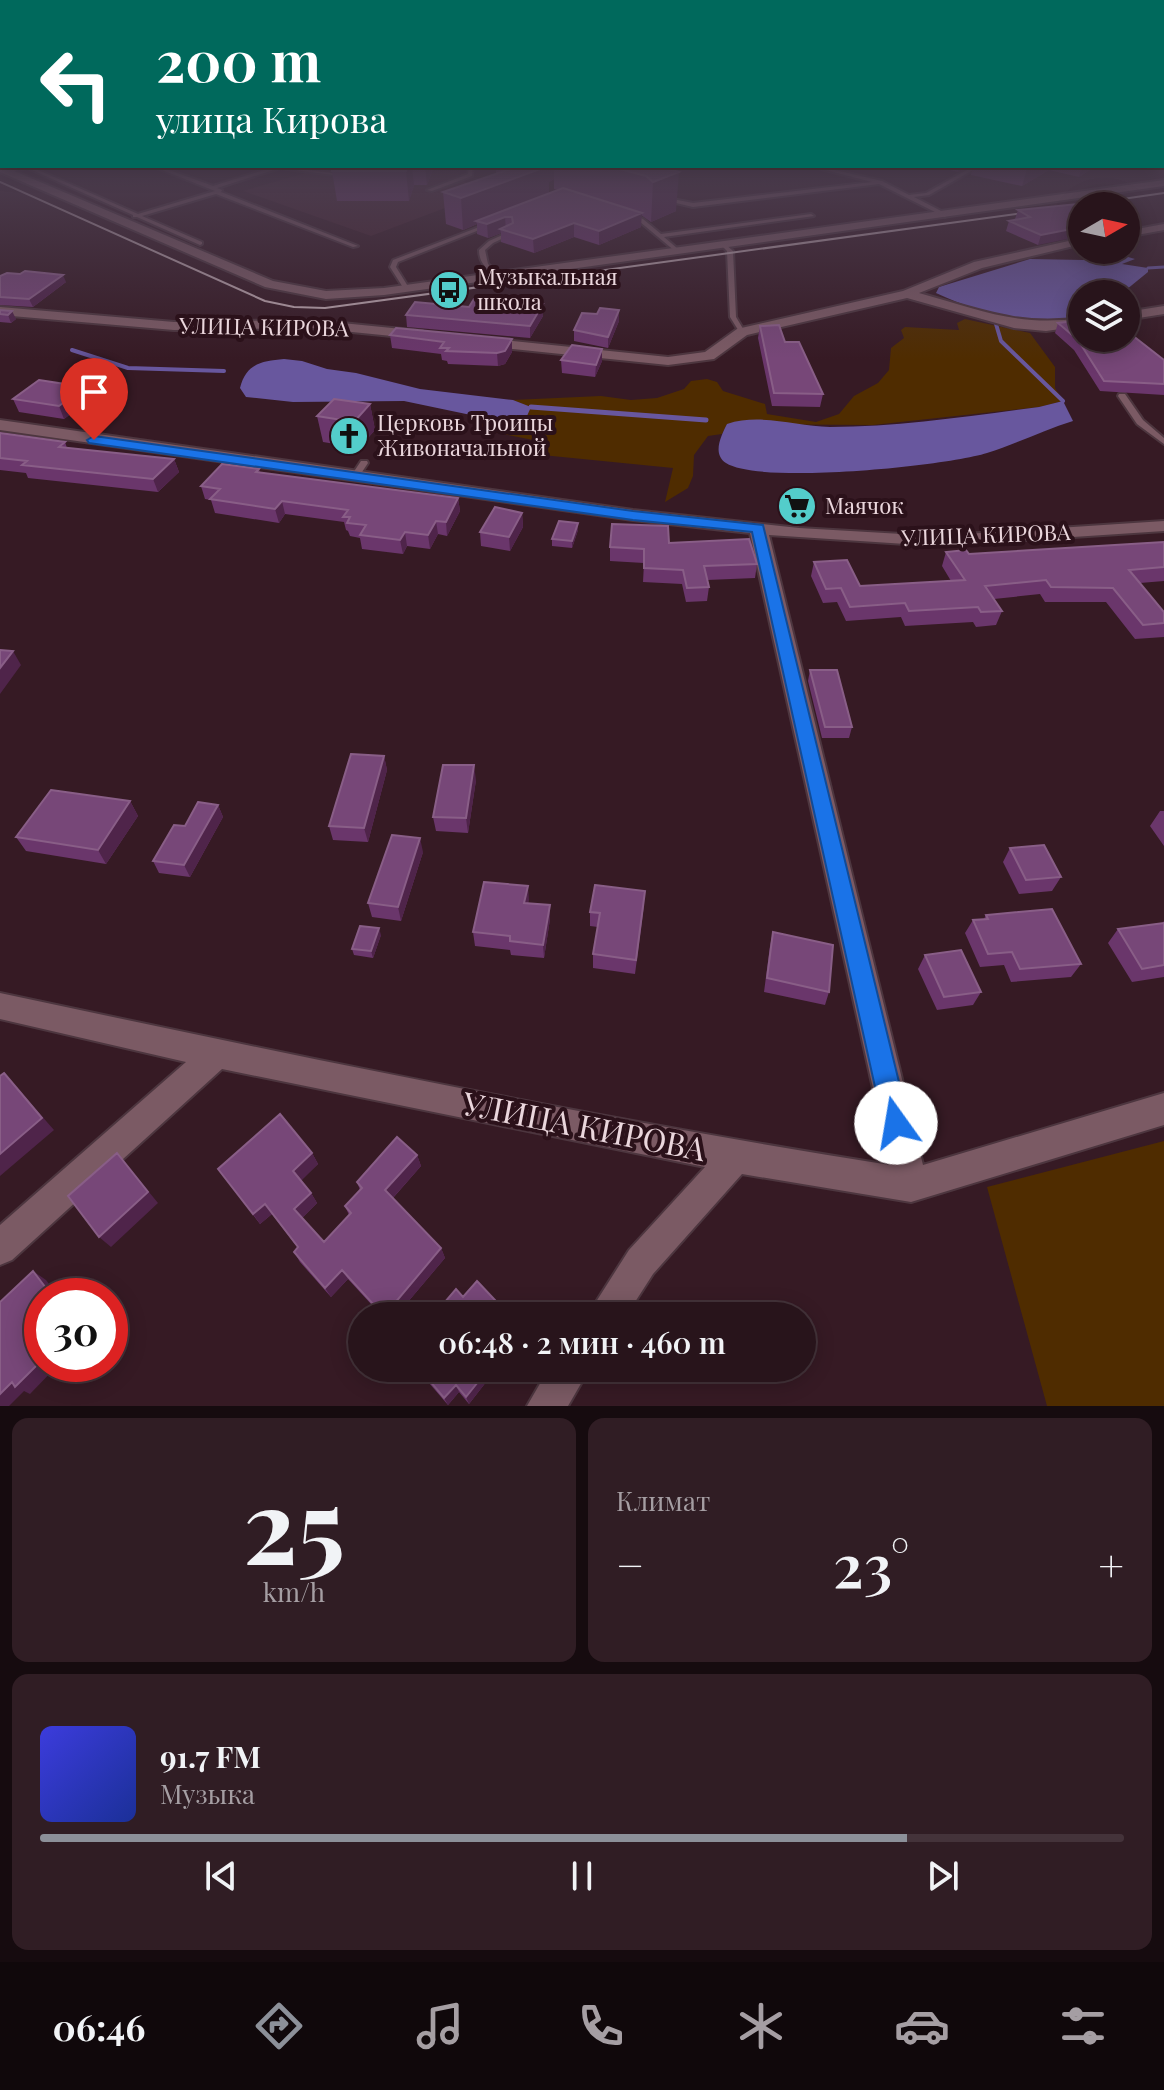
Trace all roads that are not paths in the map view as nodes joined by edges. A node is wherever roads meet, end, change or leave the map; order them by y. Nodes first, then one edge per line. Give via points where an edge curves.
1 (138, 228) edge
2 (165, 228) edge
3 (309, 228) edge
4 (482, 228) edge
5 (650, 228) edge
6 (723, 228) edge
7 (848, 228) edge
8 (1161, 228) edge
9 (1140, 231) edge
10 (509, 234) edge
11 (660, 236) junction
12 (200, 243) dead end
13 (723, 244) junction
14 (1068, 244) edge
15 (355, 246) dead end
16 (676, 250) junction
17 (497, 275) junction
18 (406, 288) junction
19 (907, 294) junction
20 (1164, 310) edge
21 (0, 311) edge
22 (1140, 314) edge
23 (1068, 324) edge
24 (742, 332) junction
25 (436, 337) edge
26 (467, 340) edge
27 (1122, 396) dead end
28 (0, 425) edge
29 (1164, 442) edge
30 (1164, 526) edge
31 (758, 529) junction
32 (0, 1006) edge
33 (217, 1054) junction
34 (1164, 1109) edge
35 (736, 1157) junction
36 (911, 1185) junction
37 (0, 1248) edge
38 (614, 1302) edge
39 (562, 1382) edge
40 (546, 1406) edge

1 - 18 street via 287,291 319,295
2 - 12 lane
3 - 15 lane
4 - 18 lane via 395,261 393,267
5 - 11 lane
6 - 11 lane
7 - 13 street
8 - 9 street
10 - 17 lane via 482,250 487,267
11 - 16 lane
13 - 16 street
13 - 24 lane via 730,251 733,317
14 - 19 street via 978,265
16 - 17 street
17 - 18 street
19 - 23 street via 1014,324
19 - 24 street
20 - 22 street
21 - 25 street, УЛИЦА КИРОВА via 174,326 312,324
24 - 26 street via 709,356 668,361
27 - 29 lane via 1140,422
28 - 31 street, УЛИЦА КИРОВА via 359,470 633,515
30 - 31 street, УЛИЦА КИРОВА via 936,541
31 - 36 street
32 - 33 street, УЛИЦА КИРОВА
33 - 35 street, УЛИЦА КИРОВА
33 - 37 street
34 - 36 street, УЛИЦА КИРОВА
35 - 36 street, УЛИЦА КИРОВА
35 - 38 street via 641,1262
39 - 40 street

